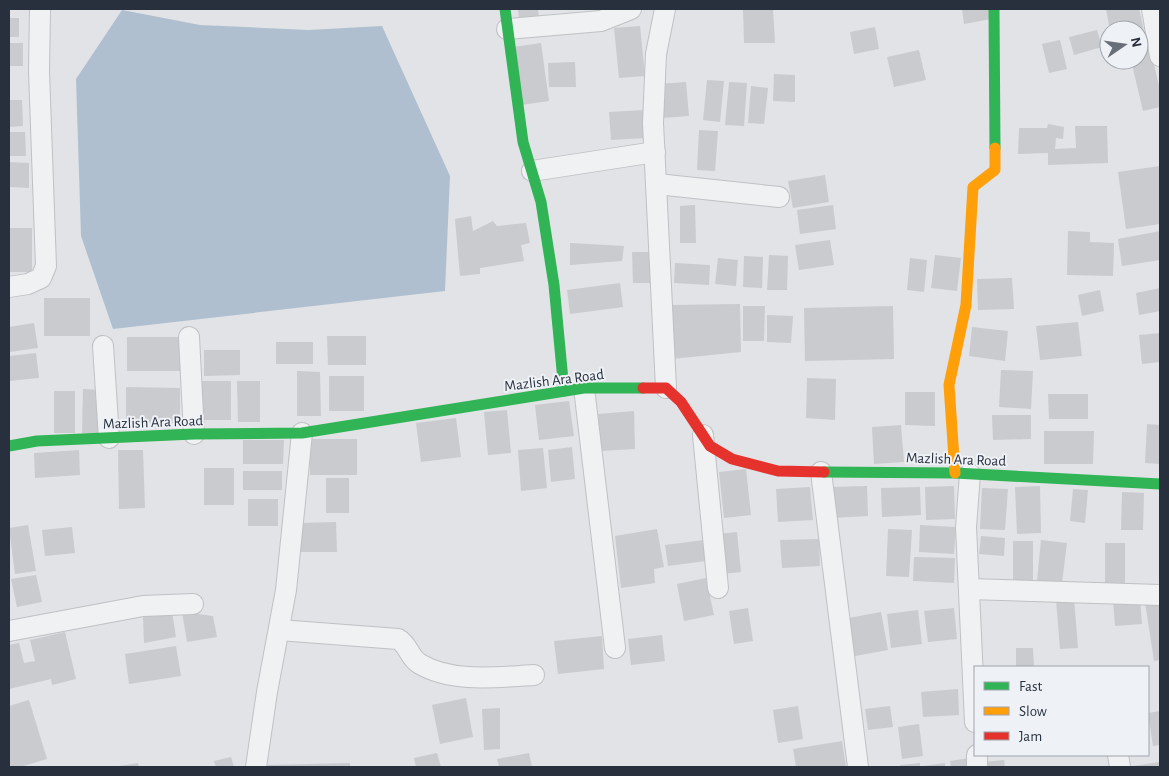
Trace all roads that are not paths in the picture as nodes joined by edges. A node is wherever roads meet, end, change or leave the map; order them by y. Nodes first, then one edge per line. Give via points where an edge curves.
1 (40, 9) edge
2 (505, 9) edge
3 (631, 9) edge
4 (665, 9) edge
5 (994, 9) edge
6 (1152, 9) edge
7 (507, 29) junction
8 (1159, 44) edge
9 (655, 152) junction
10 (532, 171) junction
11 (657, 184) junction
12 (779, 197) dead end
13 (9, 287) edge
14 (189, 337) dead end
15 (103, 346) dead end
16 (584, 388) junction
17 (666, 388) junction
18 (564, 391) junction
19 (302, 433) junction
20 (194, 434) junction
21 (702, 435) junction
22 (109, 438) junction
23 (9, 446) edge
24 (821, 472) junction
25 (962, 473) junction
26 (1160, 484) edge
27 (718, 588) dead end
28 (969, 589) junction
29 (1160, 595) edge
30 (193, 604) dead end
31 (279, 630) junction
32 (9, 631) edge
33 (615, 648) dead end
34 (534, 675) dead end
35 (974, 700) edge
36 (256, 767) edge
37 (858, 767) edge

1 - 13 street via 46,266 41,278
2 - 7 street
3 - 7 street via 601,21
4 - 9 street via 656,54
5 - 25 street via 995,170 973,187 966,305 949,385
6 - 8 street
7 - 10 street via 523,142
9 - 10 street
9 - 11 street
10 - 18 street via 541,202 554,285
11 - 12 street
11 - 17 street
14 - 20 street
15 - 22 street
16 - 17 street, Mazlish Ara Road
16 - 18 street, Mazlish Ara Road
16 - 33 street
17 - 21 street, Mazlish Ara Road via 681,402
18 - 19 street, Mazlish Ara Road
19 - 20 street, Mazlish Ara Road
19 - 31 street
20 - 22 street, Mazlish Ara Road
21 - 24 street, Mazlish Ara Road via 710,446 732,459 778,471
21 - 27 street
22 - 23 street, Mazlish Ara Road
24 - 25 street, Mazlish Ara Road
24 - 37 street
25 - 26 street, Mazlish Ara Road
25 - 28 street
28 - 29 street
28 - 35 street
30 - 32 street via 143,606
31 - 34 street via 398,639 404,642 413,659 421,665 458,677
31 - 36 street

